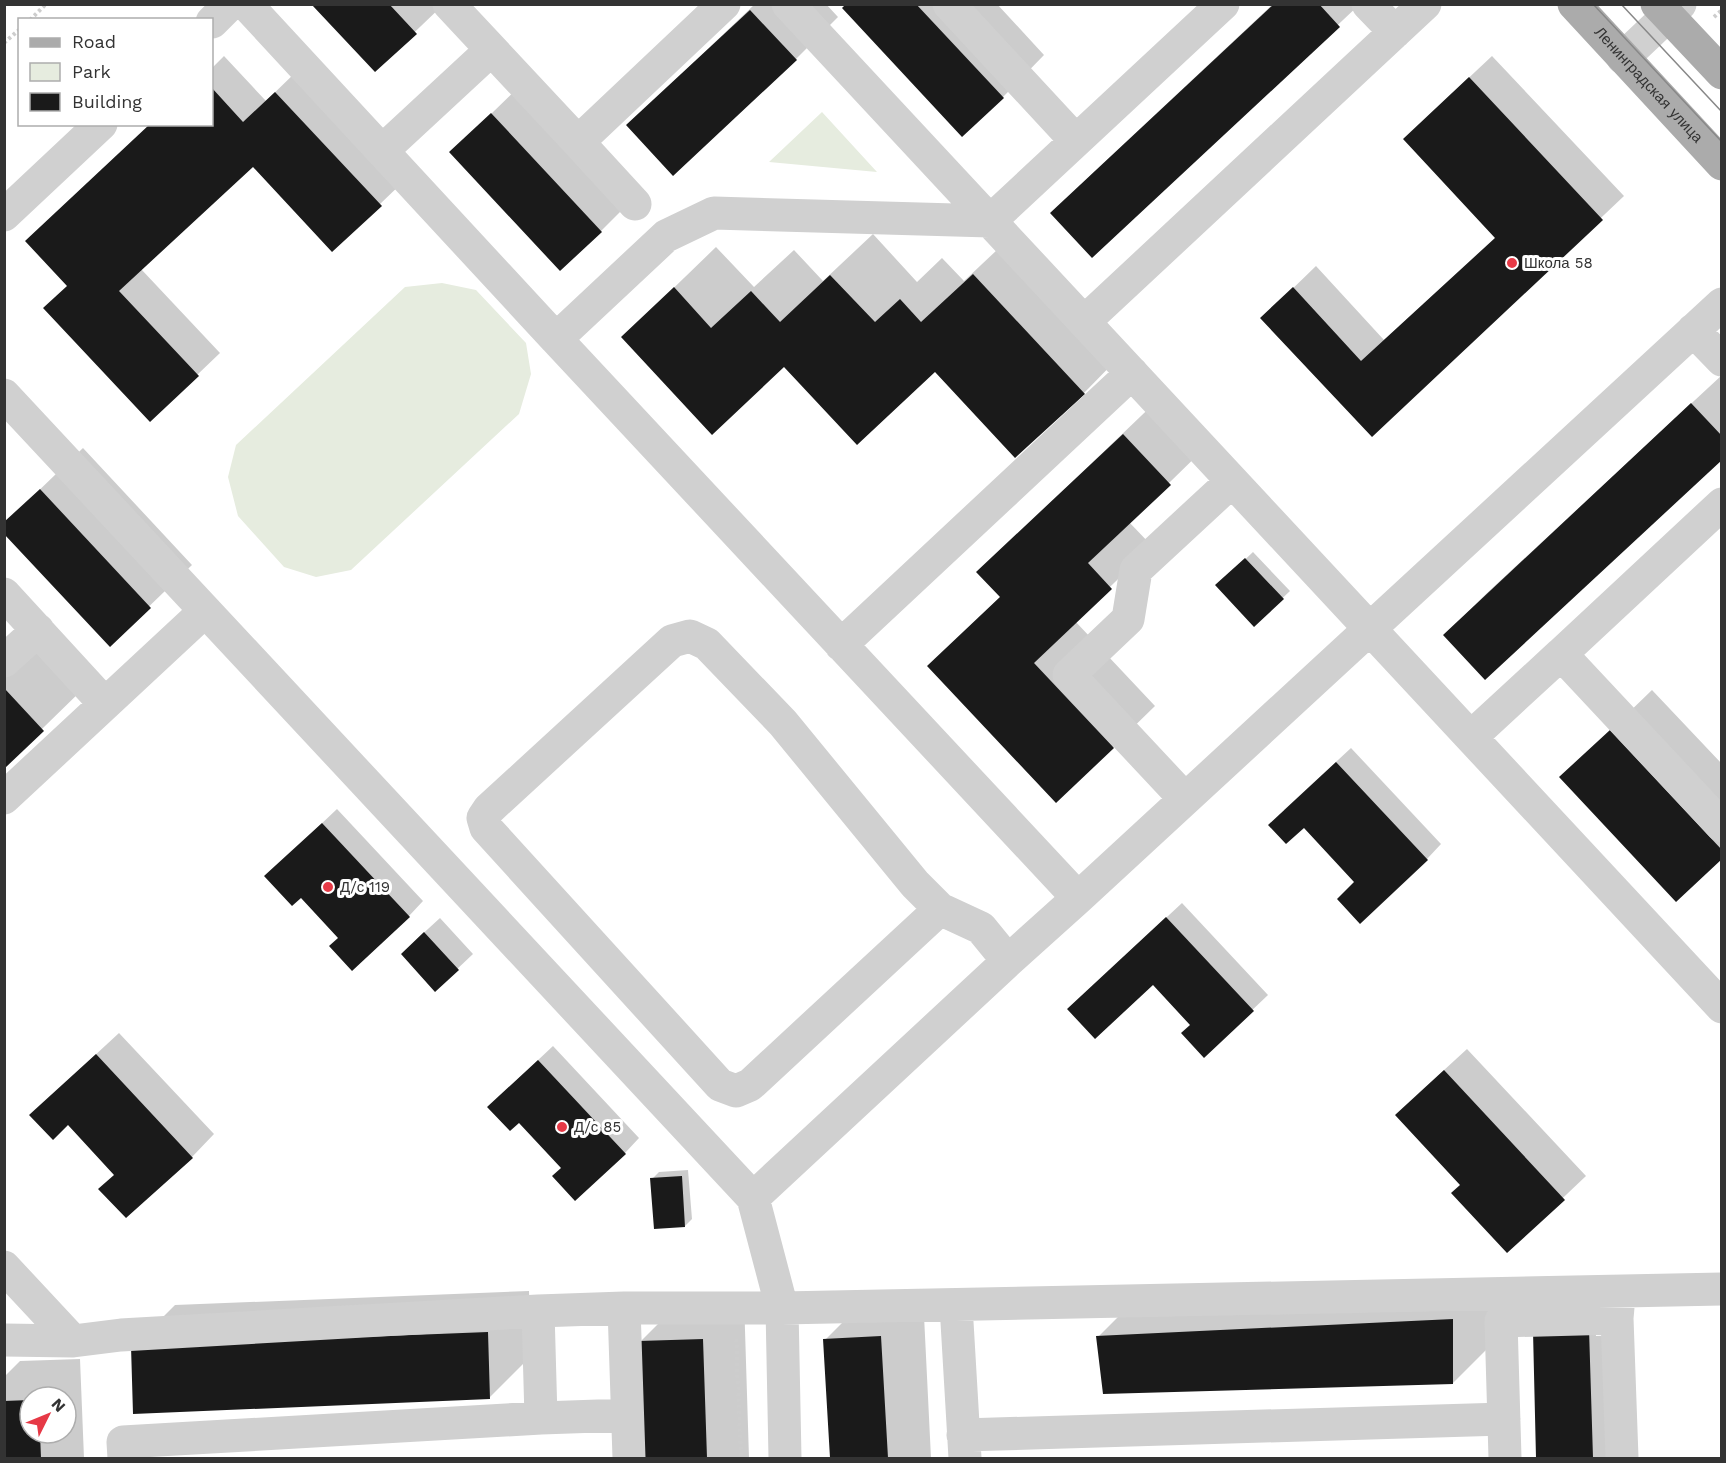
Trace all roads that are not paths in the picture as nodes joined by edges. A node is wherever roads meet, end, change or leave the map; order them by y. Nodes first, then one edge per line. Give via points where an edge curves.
1 (230, 4) edge
2 (246, 4) edge
3 (449, 4) edge
4 (724, 4) edge
5 (788, 4) edge
6 (949, 4) edge
7 (1223, 4) edge
8 (1368, 4) edge
9 (1425, 4) edge
10 (1574, 4) edge
11 (1668, 8) edge
12 (213, 21) edge
13 (1395, 32) junction
14 (491, 50) junction
15 (1623, 57) junction
16 (1722, 73) edge
17 (99, 126) edge
18 (1076, 141) junction
19 (578, 142) junction
20 (382, 151) junction
21 (1722, 164) edge
22 (634, 204) dead end
23 (4, 214) edge
24 (990, 221) junction
25 (1722, 304) edge
26 (1084, 322) junction
27 (1693, 330) junction
28 (556, 339) junction
29 (1722, 360) edge
30 (1132, 373) junction
31 (4, 395) edge
32 (1232, 481) junction
33 (1722, 504) edge
34 (4, 594) edge
35 (205, 611) junction
36 (1369, 628) junction
37 (38, 630) junction
38 (841, 645) junction
39 (1561, 654) junction
40 (4, 661) edge
41 (105, 704) junction
42 (1471, 737) junction
43 (4, 798) edge
44 (1185, 799) junction
45 (1722, 826) edge
46 (1078, 898) junction
47 (940, 909) junction
48 (1008, 961) junction
49 (1722, 1006) edge
50 (753, 1198) junction
51 (4, 1267) edge
52 (1722, 1289) edge
53 (956, 1305) junction
54 (1618, 1305) junction
55 (624, 1308) junction
56 (782, 1308) junction
57 (538, 1311) junction
58 (4, 1340) edge
59 (73, 1341) junction
60 (627, 1415) junction
61 (541, 1418) junction
62 (1504, 1419) junction
63 (964, 1447) edge
64 (124, 1458) edge
65 (628, 1458) edge
66 (784, 1458) edge
67 (1505, 1458) edge
68 (1622, 1458) edge

1 - 12 street
2 - 20 street
3 - 14 street
4 - 19 street
5 - 24 street
6 - 18 street
7 - 18 street
8 - 13 street
9 - 13 street
10 - 15 main road, Ленинградская улица
11 - 15 street
11 - 16 main road
13 - 26 street
14 - 19 street
14 - 20 street
15 - 21 main road, Ленинградская улица
17 - 23 street
18 - 24 street
19 - 22 street
20 - 28 street
24 - 26 street
24 - 28 street via 714,213 666,236
25 - 27 street
26 - 30 street
27 - 29 street
27 - 36 street
28 - 38 street
30 - 32 street
30 - 38 street
31 - 35 street
32 - 36 street
32 - 44 street via 1136,570 1128,619 1069,675
33 - 39 street
34 - 37 street
35 - 41 street
35 - 50 street
36 - 42 street
36 - 44 street
37 - 40 street
37 - 41 street
38 - 46 street
39 - 42 street
39 - 45 street
41 - 43 street
42 - 49 street
44 - 46 street
46 - 48 street
47 - 47 street via 783,723 706,644 690,636 672,641 483,818 486,828 720,1085 736,1090 750,1085
47 - 48 street via 981,928
48 - 50 street
50 - 56 street
51 - 59 street
52 - 54 street
53 - 54 street
53 - 56 street
53 - 63 street
54 - 62 street via 1501,1321
54 - 68 street
55 - 56 street
55 - 57 street
55 - 60 street
56 - 66 street
57 - 59 street
57 - 61 street
58 - 59 street
60 - 61 street
60 - 65 street
61 - 64 street via 123,1442
62 - 63 street
62 - 67 street

